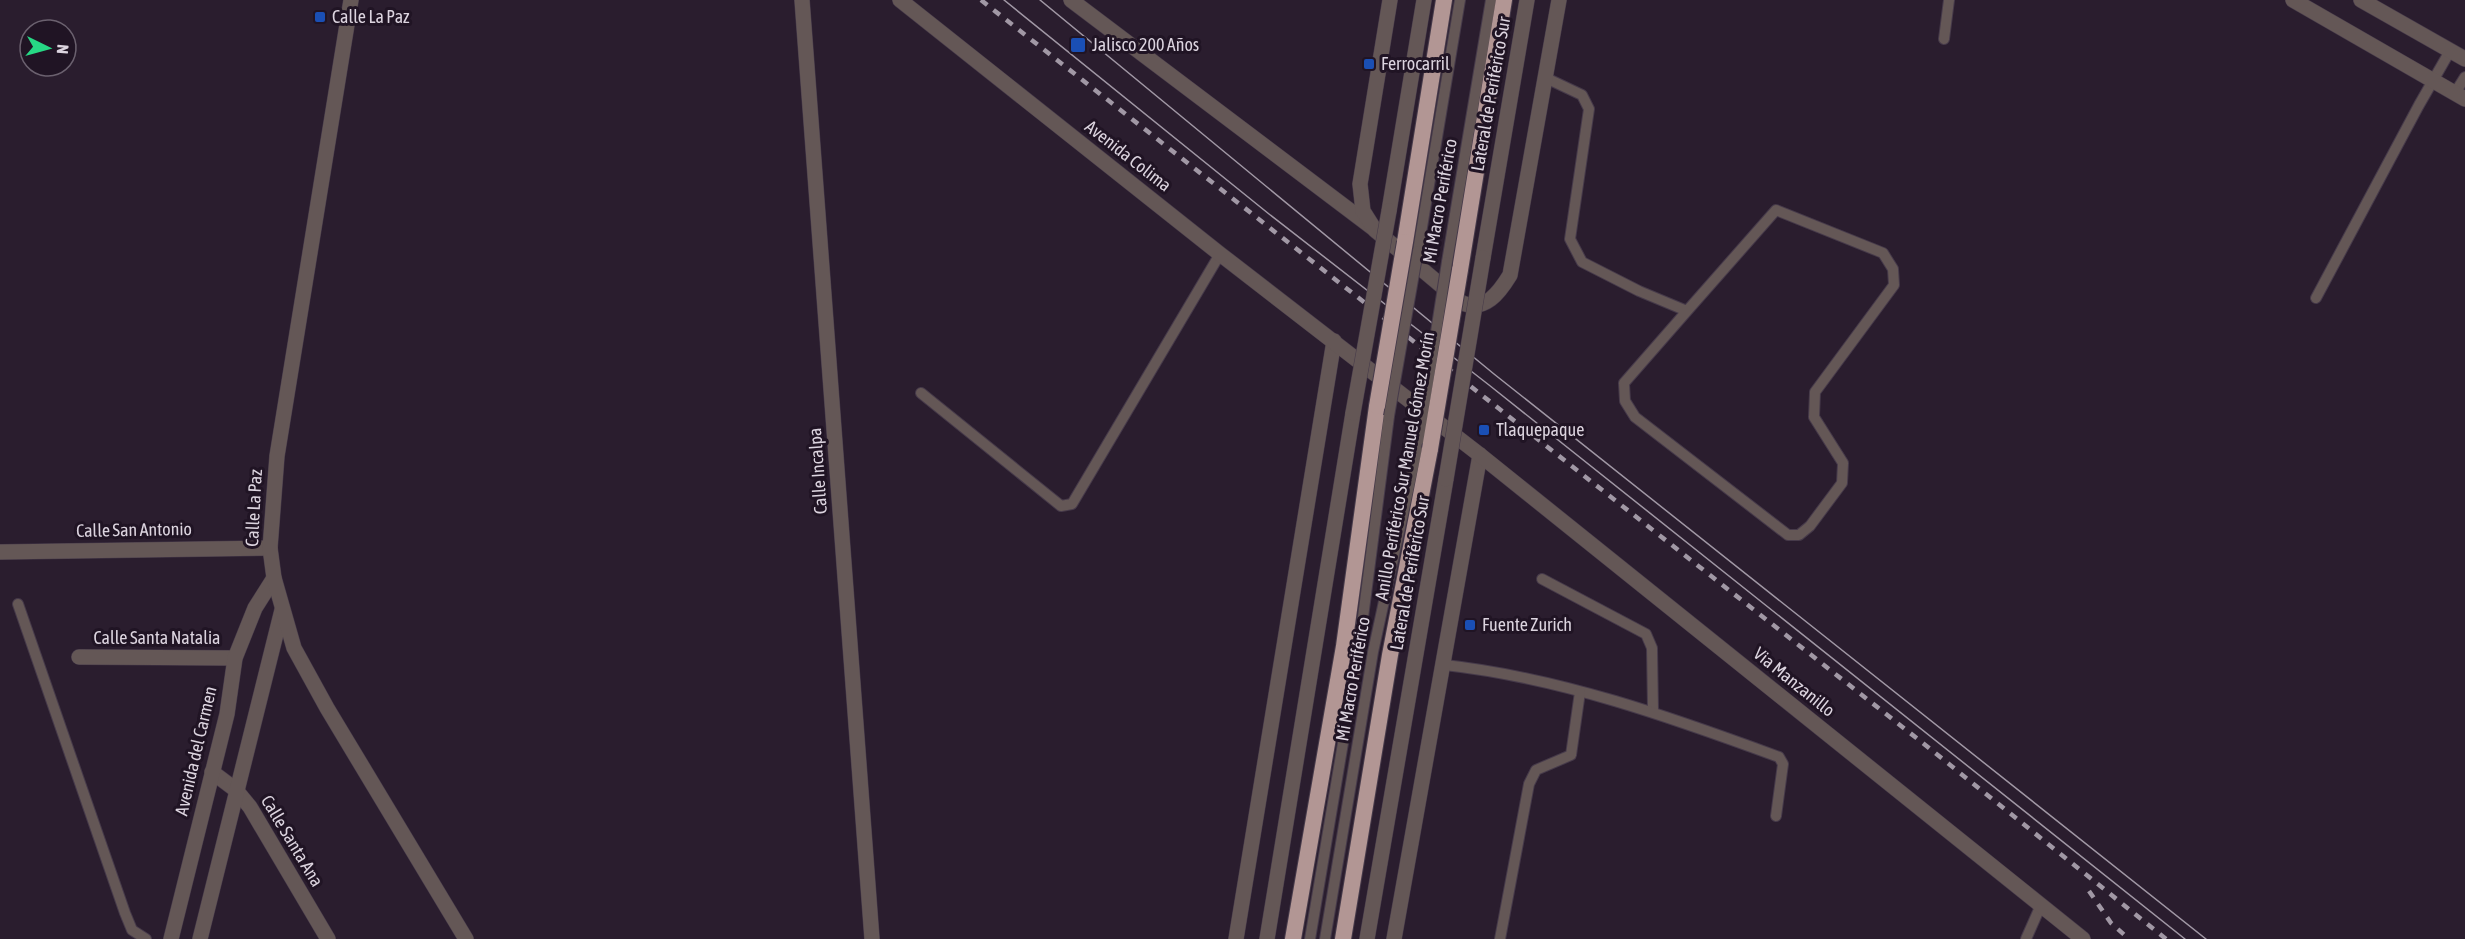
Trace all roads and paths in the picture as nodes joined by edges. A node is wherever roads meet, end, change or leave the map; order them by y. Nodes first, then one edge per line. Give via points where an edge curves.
1 (351, 0) edge
2 (802, 0) edge
3 (900, 0) edge
4 (1071, 0) edge
5 (1390, 0) edge
6 (1424, 0) edge
7 (1444, 0) edge
8 (1460, 0) edge
9 (1491, 0) edge
10 (1504, 0) edge
11 (1527, 0) edge
12 (1559, 0) edge
13 (1949, 0) edge
14 (2293, 0) edge
15 (2361, 0) edge
16 (1944, 39) dead end
17 (2450, 51) junction
18 (2465, 59) edge
19 (2465, 77) edge
20 (1546, 78) junction
21 (2433, 81) junction
22 (2460, 96) edge
23 (1375, 230) junction
24 (1411, 246) junction
25 (1220, 254) junction
26 (1454, 266) junction
27 (2316, 298) dead end
28 (1687, 311) junction
29 (1334, 341) junction
30 (921, 393) dead end
31 (1383, 411) junction
32 (1424, 444) junction
33 (1480, 455) junction
34 (270, 548) junction
35 (0, 552) edge
36 (274, 578) junction
37 (1542, 579) dead end
38 (18, 604) dead end
39 (282, 610) junction
40 (79, 657) dead end
41 (235, 658) junction
42 (1445, 665) junction
43 (1580, 692) junction
44 (1653, 710) junction
45 (212, 772) junction
46 (236, 790) junction
47 (1776, 816) dead end
48 (2041, 905) junction
49 (2078, 937) edge
50 (146, 939) edge
51 (171, 939) edge
52 (200, 939) edge
53 (328, 939) edge
54 (466, 939) edge
55 (872, 939) edge
56 (1236, 939) edge
57 (1267, 939) edge
58 (1293, 939) edge
59 (1310, 939) edge
60 (1325, 939) edge
61 (1343, 939) edge
62 (1367, 939) edge
63 (1394, 939) edge
64 (1500, 939) edge
65 (2026, 939) edge

1 - 34 street, Calle La Paz via 277,456
2 - 55 street, Calle Incalpa
3 - 25 street, Avenida Colima
4 - 23 street
5 - 23 street via 1360,184 1363,211
6 - 57 street, bridge
7 - 24 highway, Anillo Periférico Sur Manuel Gómez Morín
8 - 24 lane, Mi Macro Periférico
9 - 26 lane, Mi Macro Periférico
10 - 26 highway, Anillo Periférico Sur Manuel Gómez Morín
11 - 62 street, Lateral de Periférico Sur, bridge
12 - 20 street
13 - 16 lane
14 - 21 street
15 - 17 street
17 - 18 street
17 - 21 lane
19 - 22 lane
20 - 23 street via 1510,275 1498,294 1471,306 1462,303
20 - 28 lane via 1582,95 1589,109 1570,239 1582,262
21 - 22 street
21 - 27 lane
24 - 31 highway, Anillo Periférico Sur Manuel Gómez Morín, bridge
25 - 29 street, Avenida Colima
25 - 30 lane via 1072,504 1061,506
26 - 32 highway, Anillo Periférico Sur Manuel Gómez Morín, bridge
28 - 28 lane via 1776,210 1883,253 1893,269 1894,285 1815,392 1814,417 1845,472 1842,483 1799,535 1788,536 1635,417 1625,401 1624,383
29 - 33 street, Via Manzanillo
29 - 56 street
31 - 58 highway, Anillo Periférico Sur Manuel Gómez Morín
31 - 59 lane, Mi Macro Periférico via 1359,648
32 - 60 lane, Mi Macro Periférico via 1373,651
32 - 61 highway, Anillo Periférico Sur Manuel Gómez Morín
33 - 42 street
33 - 48 street, Via Manzanillo
34 - 35 street, Calle San Antonio
34 - 36 street, Calle La Paz
36 - 39 street, Calle La Paz
36 - 41 street, Avenida del Carmen via 255,608
37 - 44 lane via 1646,634 1653,648
38 - 50 lane via 125,913 132,930
39 - 46 street
39 - 54 street, Calle La Paz via 294,648 321,698
40 - 41 street, Calle Santa Natalia
41 - 45 street, Avenida del Carmen via 227,714
42 - 43 lane via 1496,670
42 - 63 street
43 - 44 lane
43 - 64 lane via 1570,755 1536,770 1529,784
44 - 47 lane via 1779,757 1783,764
45 - 46 street, Calle Santa Ana
45 - 51 street, Avenida del Carmen
46 - 52 street
46 - 53 street, Calle Santa Ana
48 - 49 street, Via Manzanillo
48 - 65 lane

